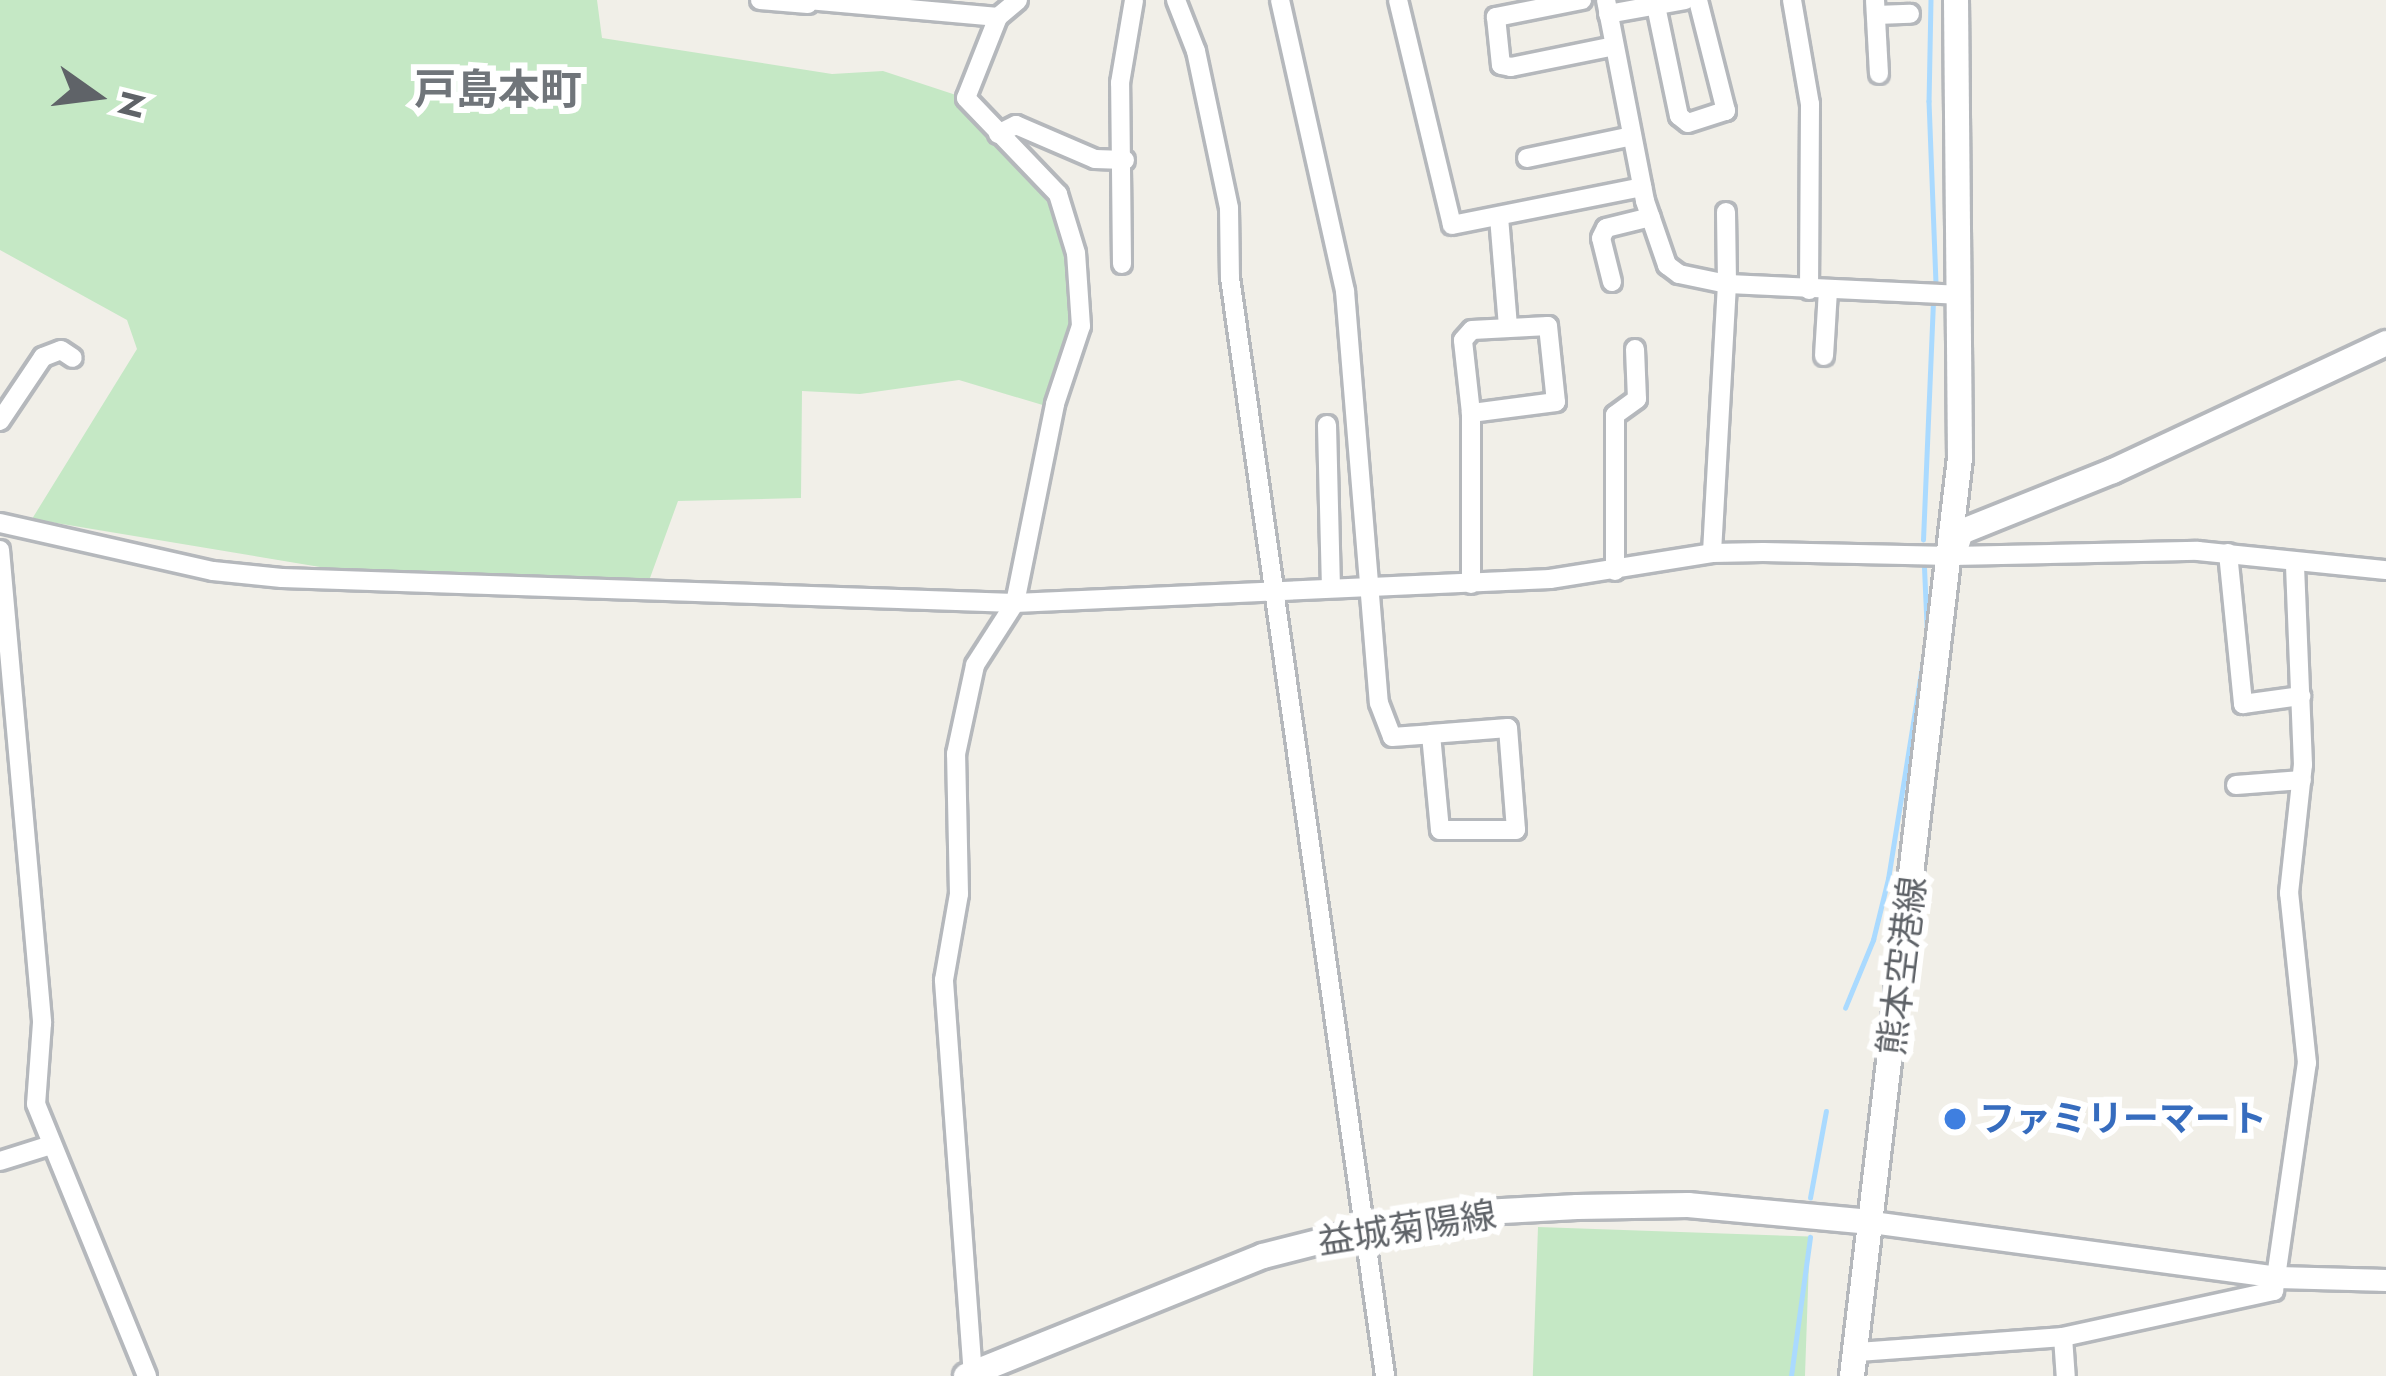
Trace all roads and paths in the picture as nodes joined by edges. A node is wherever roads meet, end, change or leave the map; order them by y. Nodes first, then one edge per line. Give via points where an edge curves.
1 (760, 0) edge
2 (1018, 0) edge
3 (1134, 0) edge
4 (1176, 0) edge
5 (1280, 0) edge
6 (1398, 0) edge
7 (1582, 0) edge
8 (1685, 0) edge
9 (1698, 0) edge
10 (1792, 0) edge
11 (1956, 0) edge
12 (808, 2) edge
13 (1656, 5) junction
14 (1607, 7) edge
15 (975, 8) edge
16 (1876, 8) edge
17 (1910, 14) dead end
18 (998, 17) junction
19 (1614, 46) junction
20 (1879, 74) dead end
21 (998, 134) junction
22 (1632, 136) junction
23 (1527, 158) dead end
24 (1125, 160) junction
25 (1642, 187) junction
26 (1726, 212) dead end
27 (1499, 217) junction
28 (1651, 217) junction
29 (1123, 264) dead end
30 (1612, 282) dead end
31 (1727, 284) junction
32 (1818, 290) junction
33 (1959, 296) junction
34 (1508, 327) junction
35 (2386, 343) edge
36 (1635, 349) dead end
37 (1824, 356) dead end
38 (74, 358) dead end
39 (1471, 413) junction
40 (0, 421) edge
41 (1327, 425) dead end
42 (0, 523) edge
43 (0, 550) edge
44 (1712, 553) junction
45 (2228, 553) junction
46 (1952, 556) junction
47 (2295, 563) junction
48 (2386, 570) edge
49 (1615, 571) junction
50 (1471, 584) junction
51 (1330, 586) junction
52 (1371, 586) junction
53 (1277, 591) junction
54 (1015, 603) junction
55 (2301, 696) junction
56 (1431, 734) junction
57 (2302, 780) junction
58 (2236, 785) dead end
59 (51, 1145) junction
60 (0, 1161) edge
61 (1876, 1222) junction
62 (1365, 1230) junction
63 (2277, 1277) junction
64 (2386, 1280) edge
65 (2063, 1337) junction
66 (1855, 1364) edge
67 (971, 1375) edge
68 (147, 1376) edge
69 (1385, 1376) edge
70 (2066, 1376) edge

1 - 12 street
2 - 18 street
3 - 24 street via 1120,83
4 - 53 street via 1196,51 1229,208 1230,278
5 - 52 street via 1345,290
6 - 27 street via 1452,226
7 - 19 street via 1496,17 1501,64
8 - 13 street
9 - 13 street via 1726,111 1688,123 1679,116
10 - 32 street via 1810,104
11 - 33 main road, 熊本空港線
12 - 15 street
13 - 14 street
14 - 19 street
15 - 18 street
16 - 17 street
16 - 20 street
18 - 21 street via 964,92
19 - 22 street
21 - 24 street via 1012,124 1095,159
21 - 54 street via 1058,194 1081,293 1081,326 1054,404
22 - 23 street
22 - 25 street
24 - 29 street
25 - 27 street
25 - 28 street
26 - 31 street
27 - 34 street
28 - 30 street via 1606,228 1601,238
28 - 31 street via 1671,271
31 - 32 street
31 - 44 street
32 - 33 street
32 - 37 street
33 - 46 main road, 熊本空港線
34 - 39 street via 1472,330 1463,340
34 - 39 street via 1541,323 1552,331 1556,402
35 - 46 main road via 2113,471 1961,532
36 - 49 street via 1637,399 1615,416
38 - 40 street via 61,350 44,357
39 - 50 street
41 - 51 street
42 - 54 street via 213,571 282,578
43 - 59 street via 42,1023 36,1104
44 - 46 street
44 - 49 street
45 - 46 street
45 - 47 street
45 - 55 street via 2243,704
46 - 61 main road, 熊本空港線
47 - 48 street
47 - 55 street
49 - 50 street
50 - 52 street
51 - 52 street
51 - 53 street
52 - 56 street via 1379,703 1392,737
53 - 54 street
53 - 62 street
54 - 67 street via 975,665 956,754 959,894 944,980
55 - 57 street
56 - 56 street via 1508,728 1516,830 1440,830
57 - 58 street
57 - 63 street via 2289,893 2307,1063
59 - 60 street
59 - 68 street
61 - 62 main road, 益城菊陽線 via 1688,1205 1484,1212
61 - 63 street
61 - 66 main road, 熊本空港線
62 - 67 main road, 益城菊陽線 via 1263,1256
62 - 69 street
63 - 64 street
63 - 65 street via 2274,1291
65 - 66 street
65 - 70 street

